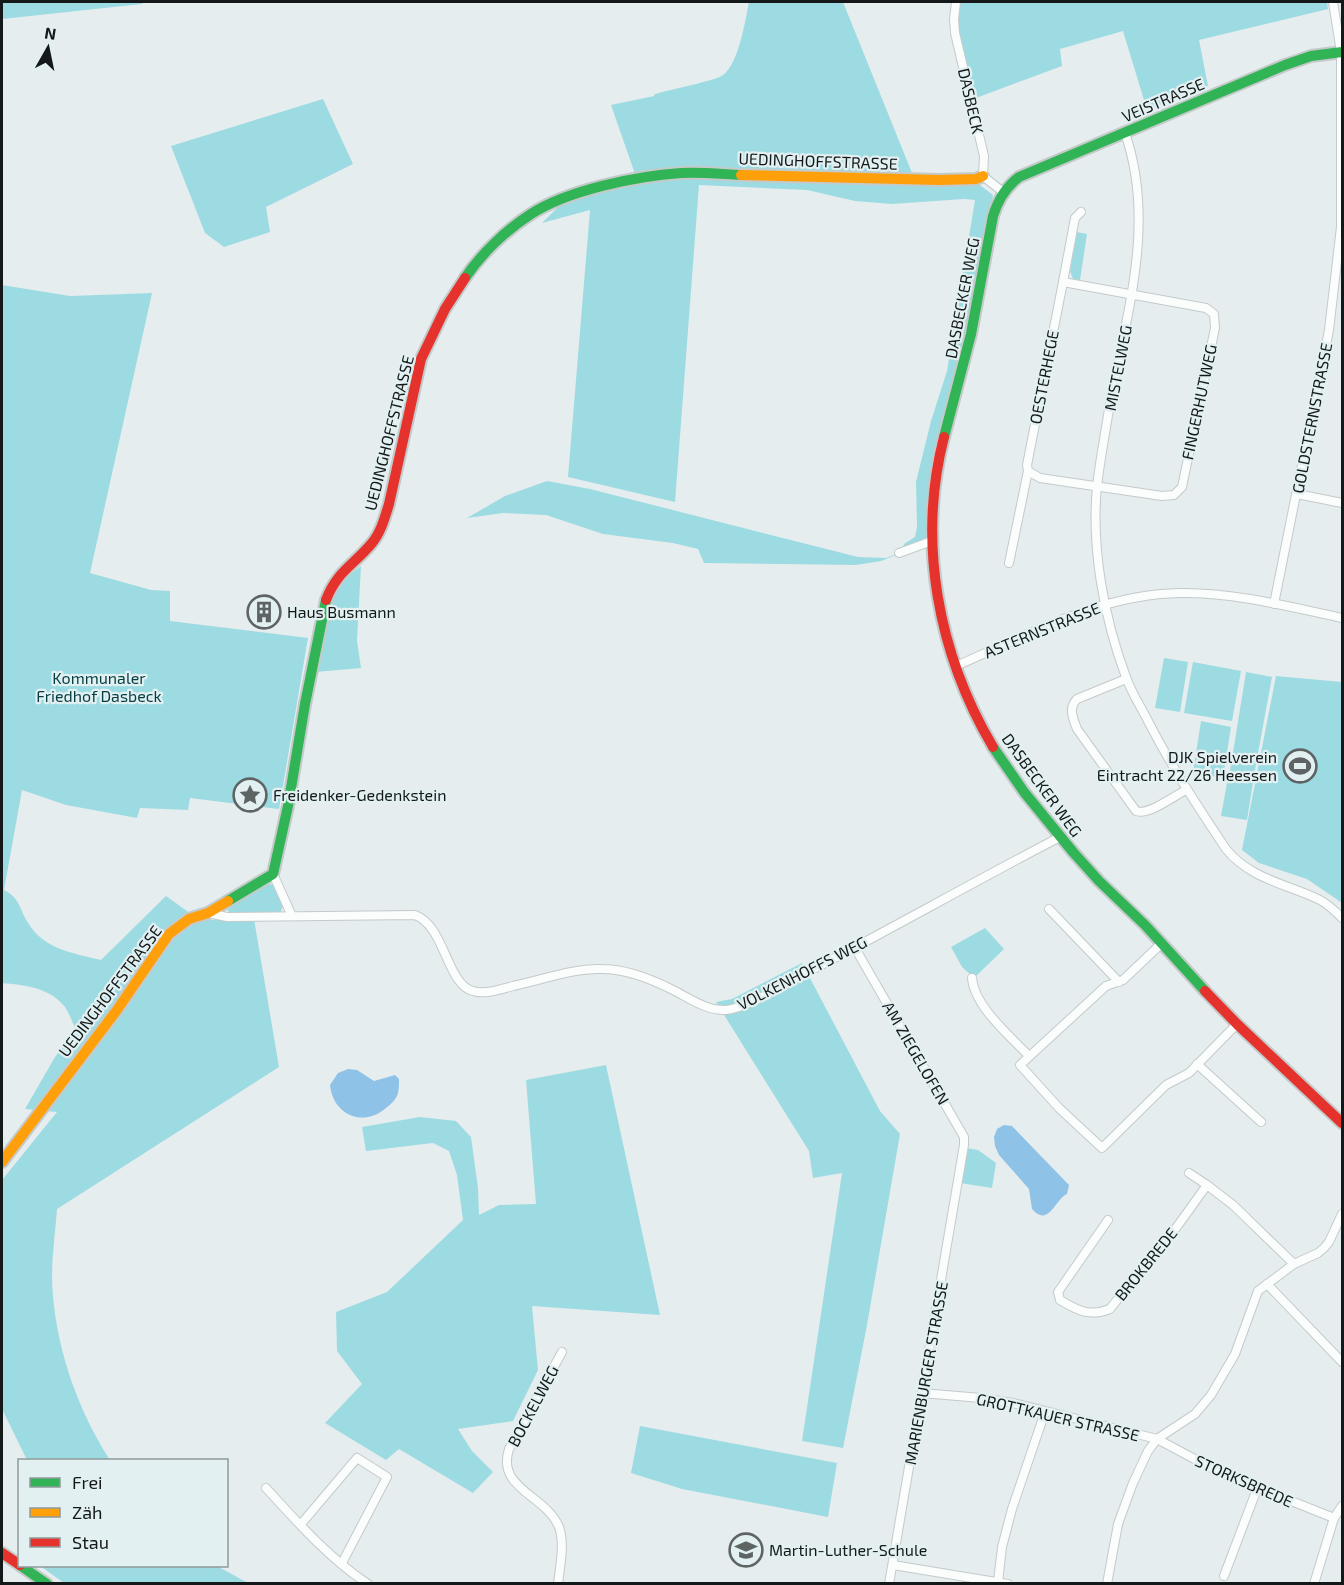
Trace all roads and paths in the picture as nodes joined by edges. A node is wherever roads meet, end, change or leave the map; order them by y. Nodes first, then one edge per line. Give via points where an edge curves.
1 (956, 2) edge
2 (1333, 2) edge
3 (1342, 52) edge
4 (1125, 133) junction
5 (983, 176) junction
6 (1003, 192) junction
7 (1081, 212) dead end
8 (1342, 228) edge
9 (1064, 282) junction
10 (1132, 294) junction
11 (1028, 471) junction
12 (1097, 487) junction
13 (1297, 494) junction
14 (1342, 503) edge
15 (932, 541) junction
16 (899, 553) dead end
17 (1009, 563) dead end
18 (1105, 604) junction
19 (1274, 604) junction
20 (1342, 618) edge
21 (956, 666) junction
22 (1126, 679) junction
23 (1186, 790) junction
24 (1060, 837) junction
25 (273, 874) junction
26 (1049, 909) dead end
27 (208, 913) junction
28 (292, 916) junction
29 (1342, 918) edge
30 (1161, 944) junction
31 (855, 948) junction
32 (972, 978) dead end
33 (1119, 982) junction
34 (1237, 1024) junction
35 (1029, 1056) junction
36 (1197, 1064) junction
37 (1261, 1122) dead end
38 (1342, 1123) edge
39 (2, 1162) edge
40 (962, 1162) joint
41 (1189, 1173) dead end
42 (1207, 1185) junction
43 (1342, 1214) edge
44 (1108, 1220) dead end
45 (1294, 1264) junction
46 (1267, 1284) junction
47 (562, 1352) dead end
48 (1342, 1362) edge
49 (922, 1393) junction
50 (1045, 1412) junction
51 (1157, 1439) junction
52 (266, 1488) dead end
53 (1257, 1489) junction
54 (1342, 1506) edge
55 (1334, 1518) junction
56 (301, 1524) junction
57 (2, 1553) edge
58 (342, 1563) junction
59 (18, 1564) edge
60 (893, 1565) junction
61 (23, 1567) edge
62 (1224, 1576) dead end
63 (998, 1582) junction
64 (44, 1583) edge
65 (368, 1584) edge
66 (558, 1584) edge
67 (890, 1584) edge
68 (1008, 1584) edge
69 (1107, 1584) edge
70 (1314, 1584) edge

1 - 5 street, DASBECK via 955,33 984,156
2 - 3 street
3 - 4 street, VEISTRASSE via 1285,65
3 - 8 street, GOLDSTERNSTRASSE
4 - 6 street, VEISTRASSE via 1019,177
4 - 10 street, MISTELWEG via 1138,199
5 - 6 street
5 - 25 street, UEDINGHOFFSTRASSE via 940,180 682,173 649,177 589,190 532,213 473,266 445,309 421,359 382,526 364,552 335,580 326,599
6 - 15 street, DASBECKER WEG via 993,216 977,307 939,463 933,496
7 - 9 street, OESTERHEGE via 1075,218
8 - 13 street, GOLDSTERNSTRASSE via 1329,330
9 - 10 street
9 - 11 street, OESTERHEGE via 1026,465
10 - 12 street, MISTELWEG
10 - 12 street, FINGERHUTWEG via 1211,310 1216,318 1215,328 1182,487 1168,496
11 - 12 street via 1040,478
11 - 17 street, OESTERHEGE
12 - 18 street, MISTELWEG via 1097,553
13 - 14 street
13 - 19 street, GOLDSTERNSTRASSE
15 - 16 street
15 - 21 street, DASBECKER WEG via 941,615
18 - 19 street, ASTERNSTRASSE via 1182,593
18 - 21 street, ASTERNSTRASSE
18 - 22 street, MISTELWEG
19 - 20 street, ASTERNSTRASSE
21 - 24 street, DASBECKER WEG via 971,706 1007,768
22 - 23 street, MISTELWEG
22 - 23 street via 1077,699 1072,713 1077,729 1136,811 1149,811
23 - 29 street, MISTELWEG via 1233,858 1257,874 1323,902
24 - 30 street, DASBECKER WEG
24 - 31 street, VOLKENHOFFS WEG
25 - 27 street, UEDINGHOFFSTRASSE
25 - 28 street
26 - 33 street
27 - 28 street via 227,917
27 - 39 street, UEDINGHOFFSTRASSE via 169,934
28 - 31 street, VOLKENHOFFS WEG via 405,914 423,918 432,927 463,985 472,991 492,992 604,969 646,979 720,1010 740,1007
30 - 33 street
30 - 34 street, DASBECKER WEG
31 - 40 street, AM ZIEGELOFEN via 964,1137
32 - 35 street via 974,991 984,1007
33 - 35 street via 1106,986
34 - 36 street
34 - 38 street, DASBECKER WEG
35 - 36 street via 1020,1065 1102,1148 1166,1085
36 - 37 street
40 - 49 street, MARIENBURGER STRASSE
41 - 42 street
42 - 44 street, BROKBREDE via 1110,1309 1084,1313 1060,1300 1058,1292
42 - 45 street
43 - 45 street via 1324,1248
45 - 46 street
46 - 48 street
46 - 51 street via 1254,1298 1235,1354 1211,1395 1195,1414
47 - 66 street, BOCKELWEG via 509,1449 507,1463 511,1477 552,1512 560,1530
49 - 50 street, GROTTKAUER STRASSE via 981,1398
49 - 60 street, MARIENBURGER STRASSE
50 - 51 street, GROTTKAUER STRASSE
50 - 63 street via 1012,1509
51 - 53 street, STORKSBREDE
51 - 69 street via 1148,1450 1120,1516
52 - 56 street
53 - 55 street, STORKSBREDE
53 - 62 street
54 - 55 street
55 - 70 street
56 - 58 street
56 - 58 street via 357,1458 387,1477
57 - 59 street
58 - 65 street
60 - 63 street
60 - 67 street, MARIENBURGER STRASSE
61 - 64 street
63 - 68 street

